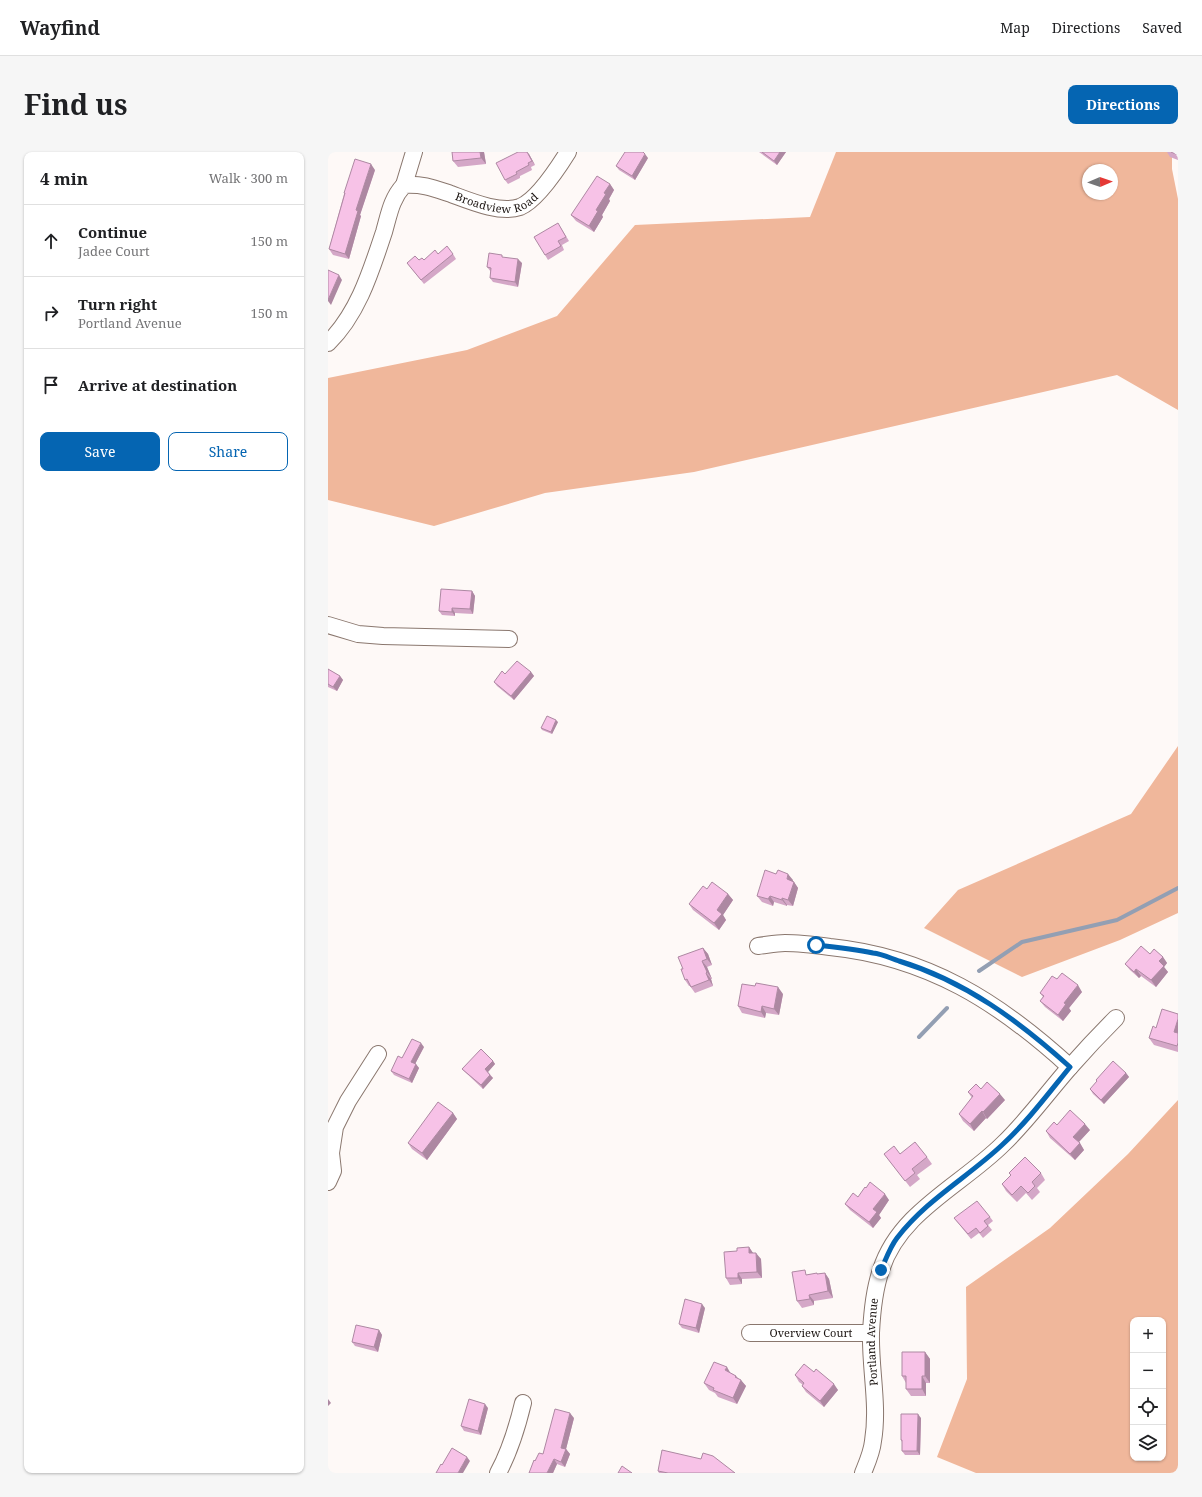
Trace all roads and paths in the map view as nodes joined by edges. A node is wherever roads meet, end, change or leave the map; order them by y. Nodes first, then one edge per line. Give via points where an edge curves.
1 (414, 152) edge
2 (568, 152) edge
3 (404, 185) junction
4 (328, 344) edge
5 (328, 625) edge
6 (510, 639) dead end
7 (758, 946) dead end
8 (1116, 1018) dead end
9 (378, 1054) dead end
10 (1070, 1067) junction
11 (331, 1176) edge
12 (750, 1333) dead end
13 (871, 1333) junction
14 (523, 1403) dead end
15 (498, 1473) edge
16 (863, 1473) edge

1 - 3 street
2 - 3 street, Broadview Road via 538,192 519,207 504,209 483,205 427,185
3 - 4 street via 397,193 389,211 375,260 355,308 339,333
5 - 6 street via 358,634 382,636
7 - 10 street via 784,943 844,948 874,953 917,966 950,980 999,1009
8 - 10 street, Portland Avenue
9 - 11 street via 335,1127
10 - 13 street, Portland Avenue via 1031,1115 1002,1145 933,1201 897,1238 881,1270 875,1294
12 - 13 street, Overview Court
13 - 16 street, Portland Avenue via 875,1421 873,1442
14 - 15 street via 506,1458

